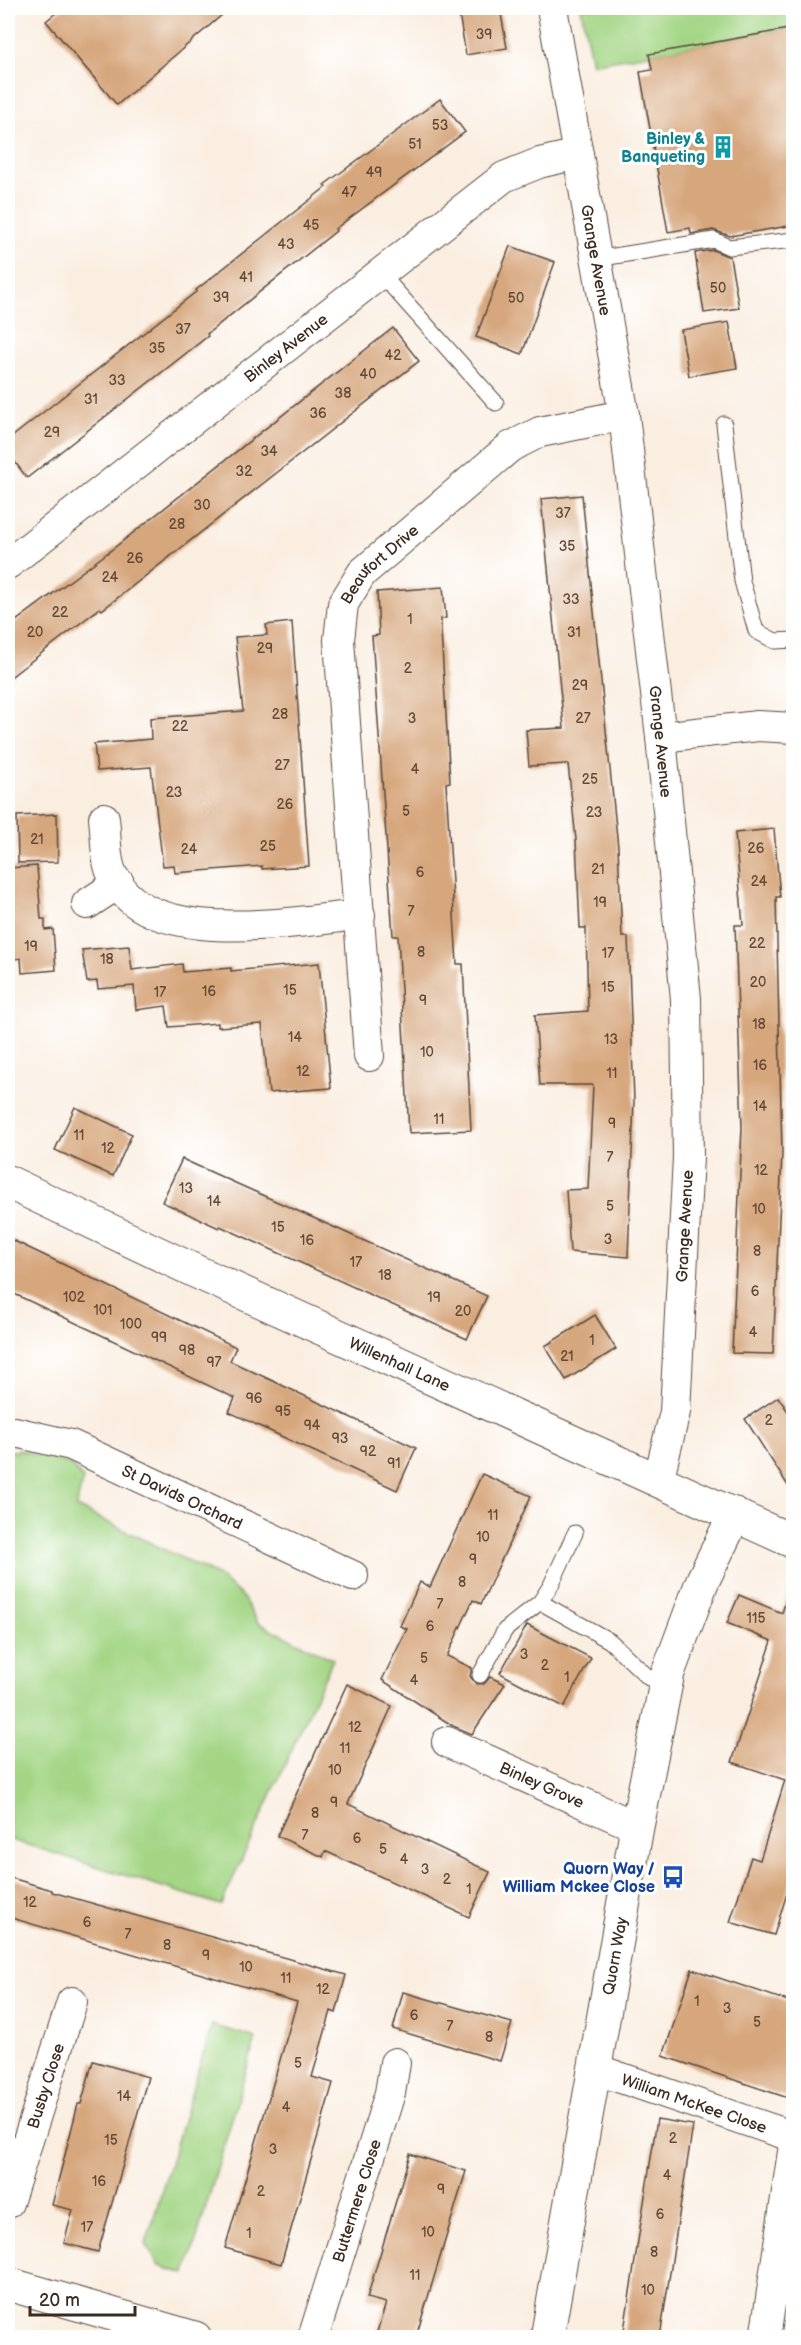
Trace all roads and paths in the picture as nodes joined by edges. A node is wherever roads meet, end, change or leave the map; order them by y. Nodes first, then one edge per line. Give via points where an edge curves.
1 (552, 8) edge
2 (578, 154) junction
3 (794, 240) edge
4 (596, 259) junction
5 (380, 273) junction
6 (496, 403) dead end
7 (624, 415) junction
8 (724, 424) dead end
9 (8, 564) edge
10 (794, 640) edge
11 (794, 728) edge
12 (661, 737) junction
13 (104, 818) dead end
14 (118, 883) junction
15 (87, 904) dead end
16 (360, 915) junction
17 (369, 1056) dead end
18 (8, 1182) edge
19 (8, 1435) edge
20 (658, 1481) junction
21 (735, 1514) junction
22 (575, 1533) dead end
23 (794, 1542) edge
24 (353, 1576) dead end
25 (540, 1602) junction
26 (480, 1675) dead end
27 (666, 1683) junction
28 (447, 1742) dead end
29 (638, 1827) junction
30 (72, 2002) dead end
31 (395, 2063) dead end
32 (595, 2069) junction
33 (794, 2137) edge
34 (794, 2145) edge
35 (8, 2203) edge
36 (8, 2284) edge
37 (195, 2337) edge
38 (313, 2337) edge
39 (547, 2337) edge
40 (765, 2337) edge

1 - 2 street, Grange Avenue
2 - 4 street, Grange Avenue
2 - 5 street, Binley Avenue via 504,177
3 - 4 lane via 729,247 714,240
4 - 7 street, Grange Avenue
5 - 6 lane
5 - 9 street, Binley Avenue
7 - 12 street, Grange Avenue
7 - 16 street, Beaufort Drive via 540,432 510,447 362,573 343,604 339,640
8 - 10 lane via 742,581 756,631 775,641
11 - 12 street via 758,726
12 - 20 street, Grange Avenue via 686,999 688,1156 675,1412
13 - 14 street via 110,868
14 - 15 street
14 - 16 street via 123,892 150,912 184,923 230,926
16 - 17 street, Beaufort Drive
18 - 20 street, Willenhall Lane
19 - 24 street, St Davids Orchard via 15,1432 71,1445
20 - 21 street, Willenhall Lane
21 - 23 street, Willenhall Lane
21 - 27 street, Quorn Way via 702,1582
22 - 25 lane
25 - 26 lane via 505,1630
25 - 27 lane via 610,1641 649,1678
27 - 29 street, Quorn Way
28 - 29 street, Binley Grove
29 - 32 street, Quorn Way
30 - 35 street, Busby Close
31 - 38 street, Buttermere Close via 390,2093
32 - 33 street, William McKee Close
32 - 39 street, Quorn Way
34 - 40 street
36 - 37 street

